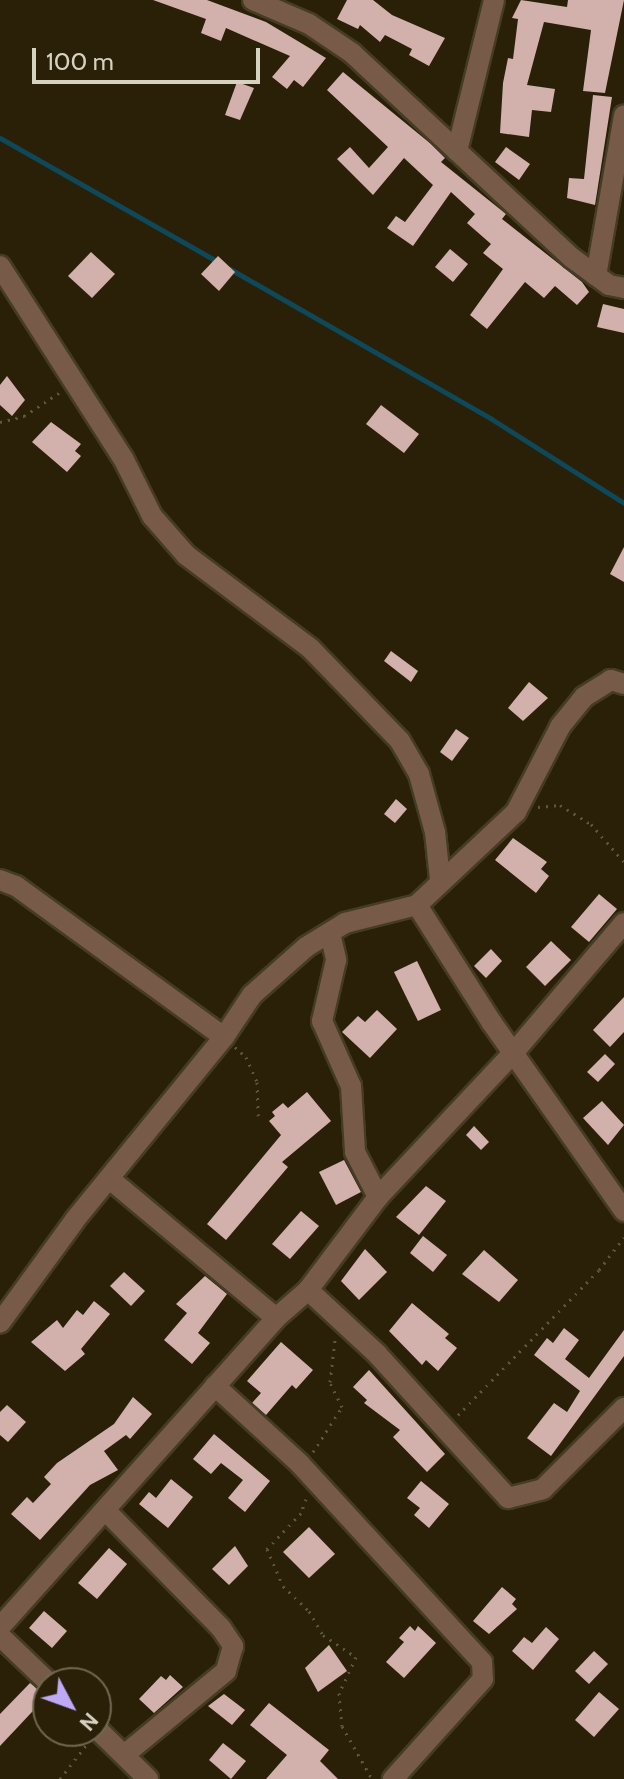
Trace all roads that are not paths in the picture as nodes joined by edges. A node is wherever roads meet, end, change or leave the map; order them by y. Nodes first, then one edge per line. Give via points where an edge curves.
1 (253, 0) edge
2 (494, 0) edge
3 (624, 115) edge
4 (457, 151) junction
5 (0, 266) edge
6 (596, 276) junction
7 (624, 288) edge
8 (624, 684) edge
9 (440, 879) junction
10 (0, 880) edge
11 (417, 905) junction
12 (624, 923) edge
13 (330, 933) junction
14 (224, 1037) junction
15 (515, 1051) junction
16 (111, 1180) junction
17 (617, 1184) edge
18 (378, 1197) junction
19 (624, 1211) edge
20 (308, 1290) junction
21 (276, 1318) junction
22 (0, 1323) edge
23 (215, 1386) junction
24 (624, 1408) edge
25 (107, 1512) junction
26 (0, 1627) edge
27 (0, 1636) edge
28 (32, 1667) edge
29 (112, 1743) edge
30 (124, 1755) junction
31 (148, 1779) edge
32 (393, 1779) edge

1 - 4 street via 309,24 352,53
2 - 4 street
3 - 6 street
4 - 6 street
5 - 9 street via 123,458 152,516 186,555 310,648 400,741 423,788
6 - 7 street
8 - 9 street via 611,680 584,697 560,727 516,812
9 - 11 street
10 - 14 street via 16,886
11 - 13 street via 345,923
11 - 15 street
12 - 15 street
13 - 14 street via 276,970
13 - 18 street via 336,960 322,1021 351,1086 355,1152
14 - 16 street
15 - 17 street
15 - 18 street
16 - 21 street
16 - 22 street
17 - 19 street
18 - 20 street
20 - 21 street
20 - 24 street via 342,1319 508,1498 543,1489
21 - 23 street
23 - 25 street
23 - 32 street via 300,1464 482,1662 485,1671
25 - 26 street
25 - 30 street via 233,1646 226,1671
27 - 28 street
29 - 30 street
30 - 31 street

